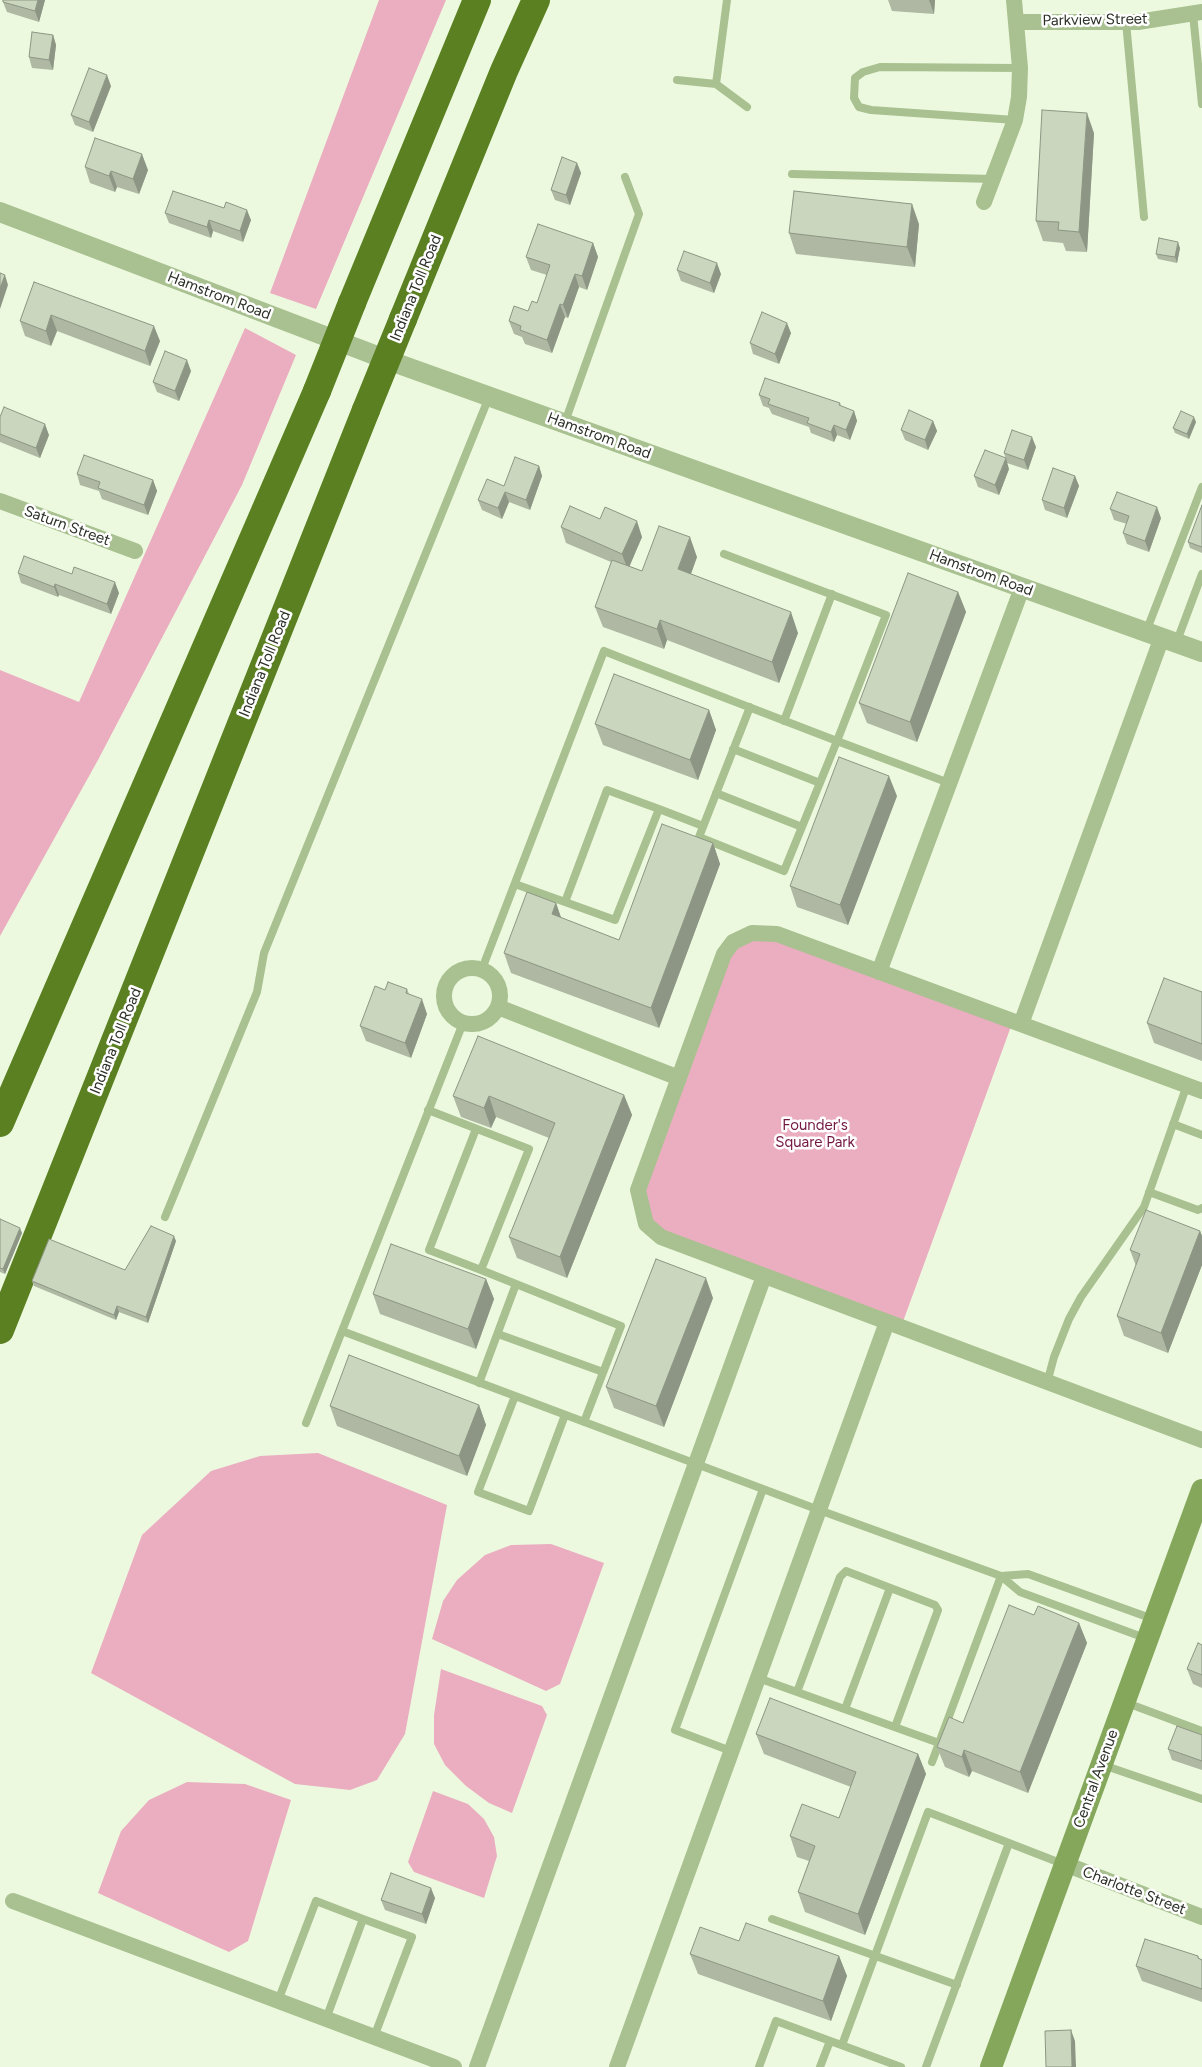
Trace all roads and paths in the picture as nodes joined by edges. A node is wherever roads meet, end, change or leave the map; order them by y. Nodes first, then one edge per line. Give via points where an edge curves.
1 (477, 0) edge
2 (536, 0) edge
3 (727, 0) edge
4 (1014, 0) edge
5 (1197, 13) edge
6 (1017, 22) junction
7 (1126, 22) junction
8 (1020, 68) junction
9 (676, 80) dead end
10 (716, 84) junction
11 (1202, 104) edge
12 (748, 107) dead end
13 (1015, 120) junction
14 (792, 174) dead end
15 (626, 177) dead end
16 (992, 179) junction
17 (984, 202) dead end
18 (0, 212) edge
19 (1144, 218) dead end
20 (489, 397) junction
21 (565, 424) junction
22 (1202, 488) edge
23 (0, 500) edge
24 (135, 551) dead end
25 (724, 554) dead end
26 (1202, 574) edge
27 (1022, 588) junction
28 (832, 594) junction
29 (1161, 637) junction
30 (1202, 652) edge
31 (750, 707) junction
32 (784, 720) junction
33 (837, 741) junction
34 (733, 749) junction
35 (820, 783) junction
36 (950, 783) junction
37 (716, 793) junction
38 (659, 810) junction
39 (703, 826) junction
40 (802, 827) junction
41 (515, 884) junction
42 (565, 902) junction
43 (482, 969) junction
44 (879, 972) junction
45 (498, 1007) junction
46 (463, 1023) junction
47 (1021, 1024) junction
48 (679, 1078) junction
49 (1194, 1088) edge
50 (428, 1110) junction
51 (0, 1123) edge
52 (1173, 1124) junction
53 (476, 1129) junction
54 (1202, 1135) edge
55 (1149, 1192) junction
56 (1202, 1208) edge
57 (166, 1218) dead end
58 (481, 1270) junction
59 (764, 1276) junction
60 (516, 1284) junction
61 (887, 1322) junction
62 (0, 1330) edge
63 (342, 1331) junction
64 (498, 1334) junction
65 (603, 1372) junction
66 (479, 1383) junction
67 (1047, 1383) junction
68 (515, 1396) junction
69 (565, 1415) junction
70 (584, 1422) junction
71 (306, 1423) dead end
72 (1202, 1440) edge
73 (696, 1464) junction
74 (763, 1489) junction
75 (1202, 1490) edge
76 (819, 1510) junction
77 (1197, 1520) edge
78 (1000, 1576) junction
79 (890, 1588) junction
80 (1151, 1629) junction
81 (758, 1678) junction
82 (797, 1692) junction
83 (1125, 1702) junction
84 (845, 1709) junction
85 (895, 1727) junction
86 (1202, 1731) edge
87 (939, 1743) junction
88 (732, 1751) junction
89 (932, 1762) dead end
90 (1102, 1764) junction
91 (1202, 1799) edge
92 (1009, 1843) junction
93 (1065, 1864) junction
94 (13, 1901) dead end
95 (1202, 1917) edge
96 (363, 1919) junction
97 (772, 1920) dead end
98 (875, 1956) junction
99 (956, 1985) junction
100 (278, 2001) junction
101 (326, 2019) junction
102 (374, 2037) junction
103 (830, 2041) junction
104 (842, 2045) junction
105 (454, 2067) edge
106 (478, 2067) edge
107 (617, 2067) edge
108 (759, 2067) edge
109 (820, 2067) edge
110 (900, 2067) edge
111 (926, 2067) edge
112 (990, 2067) edge

1 - 51 highway, bridge via 317,391
2 - 62 highway, Indiana Toll Road, bridge via 403,318
3 - 10 lane
4 - 6 street
5 - 7 street, Parkview Street
5 - 11 lane
6 - 7 street, Parkview Street
6 - 8 street
7 - 19 lane
8 - 13 street
8 - 13 lane via 880,67 863,72 856,78 854,98 859,108 871,110
9 - 10 lane
10 - 12 lane
13 - 16 street
14 - 16 lane
15 - 21 lane via 639,214
16 - 17 street
18 - 20 street, Hamstrom Road
20 - 21 street, Hamstrom Road
20 - 57 lane via 264,953 257,992
21 - 27 street, Hamstrom Road
22 - 29 lane
23 - 24 street, Saturn Street
25 - 28 lane
26 - 29 lane
27 - 29 street, Hamstrom Road
27 - 36 street
28 - 32 lane
28 - 33 lane via 886,615
29 - 30 street, Hamstrom Road
29 - 47 street
31 - 32 lane
31 - 34 lane
31 - 41 lane via 604,651
32 - 33 lane
33 - 35 lane
33 - 36 lane
34 - 35 lane
34 - 37 lane
35 - 40 lane
36 - 44 street
37 - 39 lane
37 - 40 lane
38 - 39 lane
38 - 42 lane via 615,920
38 - 42 lane via 607,790
39 - 40 lane via 699,838 784,871
41 - 42 lane
41 - 43 lane
43 - 45 street via 490,973 500,989
43 - 46 street via 464,968 449,978 445,986 444,1004
44 - 47 street
44 - 48 street via 777,934 752,933 733,942 724,954
45 - 46 street via 487,1020
45 - 48 street
46 - 50 lane
47 - 49 street
48 - 59 street via 638,1190 646,1224 661,1237
49 - 52 lane
50 - 53 lane
50 - 63 lane
52 - 54 lane
52 - 55 lane
53 - 58 lane via 528,1149
53 - 58 lane via 429,1250
55 - 56 lane via 1198,1210
55 - 67 lane via 1144,1207 1069,1319
58 - 60 lane
59 - 61 street
59 - 73 street
60 - 64 lane
60 - 65 lane via 622,1326
61 - 67 street
61 - 76 street
63 - 66 lane
63 - 71 lane
64 - 65 lane
64 - 66 lane
65 - 70 lane
66 - 68 lane
67 - 72 street
68 - 69 lane
68 - 69 lane via 478,1492 529,1511
69 - 70 lane
70 - 73 lane
73 - 74 lane
73 - 106 street
74 - 76 lane
74 - 88 lane via 675,1730
75 - 77 main road, Central Avenue
76 - 78 lane
76 - 81 street
77 - 80 main road, Central Avenue
78 - 80 lane via 1020,1592
78 - 80 lane via 1028,1574
78 - 87 lane
79 - 82 lane via 846,1571 840,1576
79 - 84 lane
79 - 85 lane via 935,1605 938,1610
80 - 83 main road, Central Avenue
81 - 82 lane
81 - 88 street
82 - 84 lane
83 - 86 lane
83 - 90 main road, Central Avenue
84 - 85 lane
85 - 87 lane
87 - 89 lane
88 - 107 street
90 - 91 lane
90 - 93 main road, Central Avenue
92 - 93 lane
92 - 98 lane via 928,1812
92 - 99 lane
93 - 95 street, Charlotte Street
93 - 112 main road, Central Avenue
94 - 100 street
96 - 100 lane via 316,1901
96 - 101 lane
96 - 102 lane via 412,1937
97 - 98 lane
98 - 99 lane
98 - 104 lane
99 - 111 lane
100 - 101 street
101 - 102 street
102 - 105 street
103 - 104 lane
103 - 108 lane via 776,2021
103 - 109 lane
104 - 110 lane

